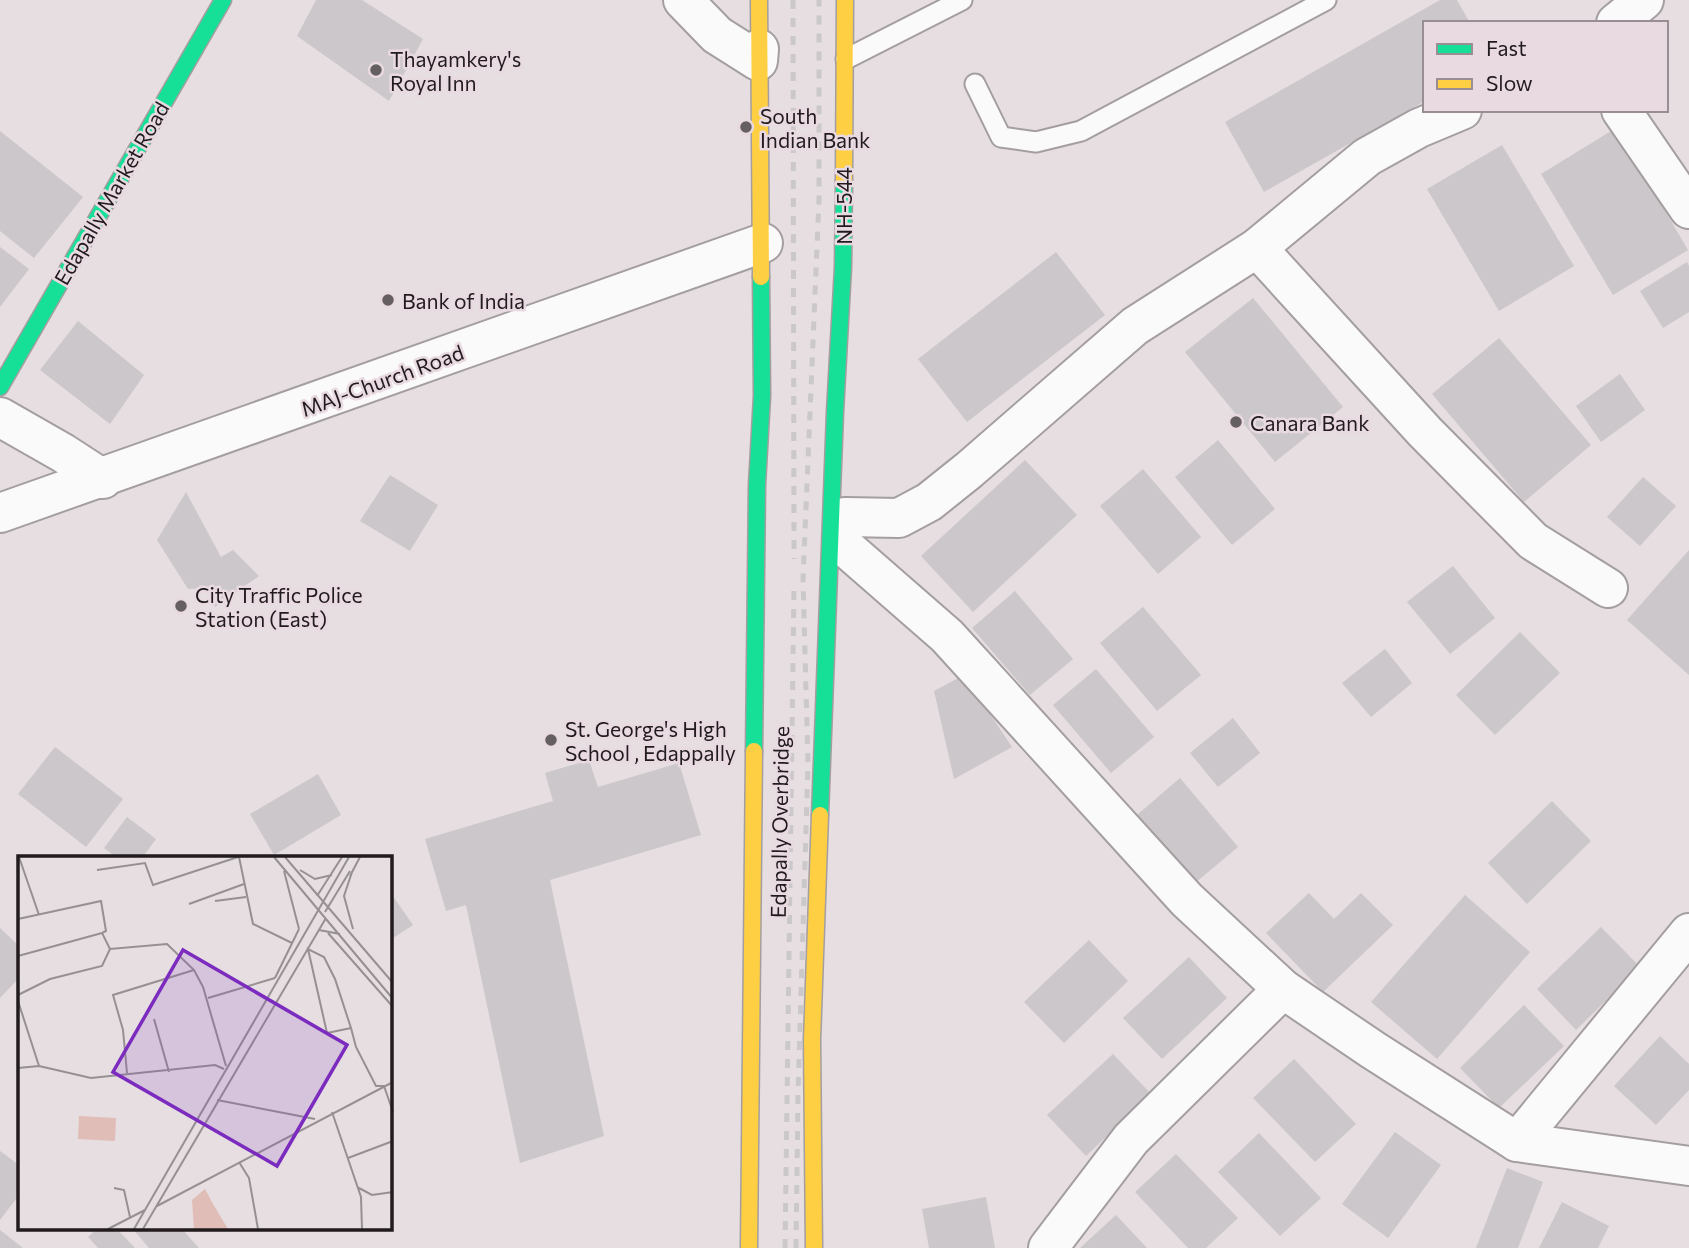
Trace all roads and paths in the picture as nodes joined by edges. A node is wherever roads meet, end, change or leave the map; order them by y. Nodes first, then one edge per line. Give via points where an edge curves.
1 (223, 0) edge
2 (683, 0) edge
3 (759, 0) edge
4 (845, 0) edge
5 (962, 0) edge
6 (1326, 0) edge
7 (1644, 0) edge
8 (1618, 21) edge
9 (759, 49) junction
10 (846, 60) junction
11 (975, 84) dead end
12 (1457, 112) edge
13 (1622, 112) edge
14 (1689, 209) edge
15 (763, 243) junction
16 (1257, 248) junction
17 (0, 387) edge
18 (762, 396) junction
19 (835, 412) junction
20 (0, 417) edge
21 (772, 478) dead end
22 (103, 479) junction
23 (0, 513) edge
24 (845, 546) junction
25 (1608, 588) dead end
26 (1689, 933) edge
27 (1283, 989) junction
28 (1517, 1142) junction
29 (1689, 1166) edge
30 (830, 1196) dead end
31 (830, 1236) dead end
32 (749, 1248) edge
33 (814, 1248) edge
34 (1048, 1248) edge

1 - 17 main road, Edapally Market Road
2 - 9 street via 717,36 758,61
3 - 9 main road
4 - 10 main road, NH-544
5 - 10 lane
6 - 11 lane via 1081,131 1037,142 1001,137
7 - 8 street
9 - 15 main road
10 - 19 main road, NH-544
12 - 16 street via 1367,157
13 - 14 street
15 - 18 main road
15 - 22 street, MAJ-Church Road
16 - 24 street via 1135,326 929,502
16 - 25 street via 1425,432 1533,541
18 - 21 main road
18 - 32 main road via 757,485
19 - 24 main road via 845,449
19 - 33 main road, Edapally Overbridge via 812,1040
20 - 22 street
22 - 23 street, MAJ-Church Road
24 - 27 street via 947,636 1187,900
26 - 28 street
27 - 28 street
27 - 34 street via 1131,1139
28 - 29 street
30 - 31 main road

